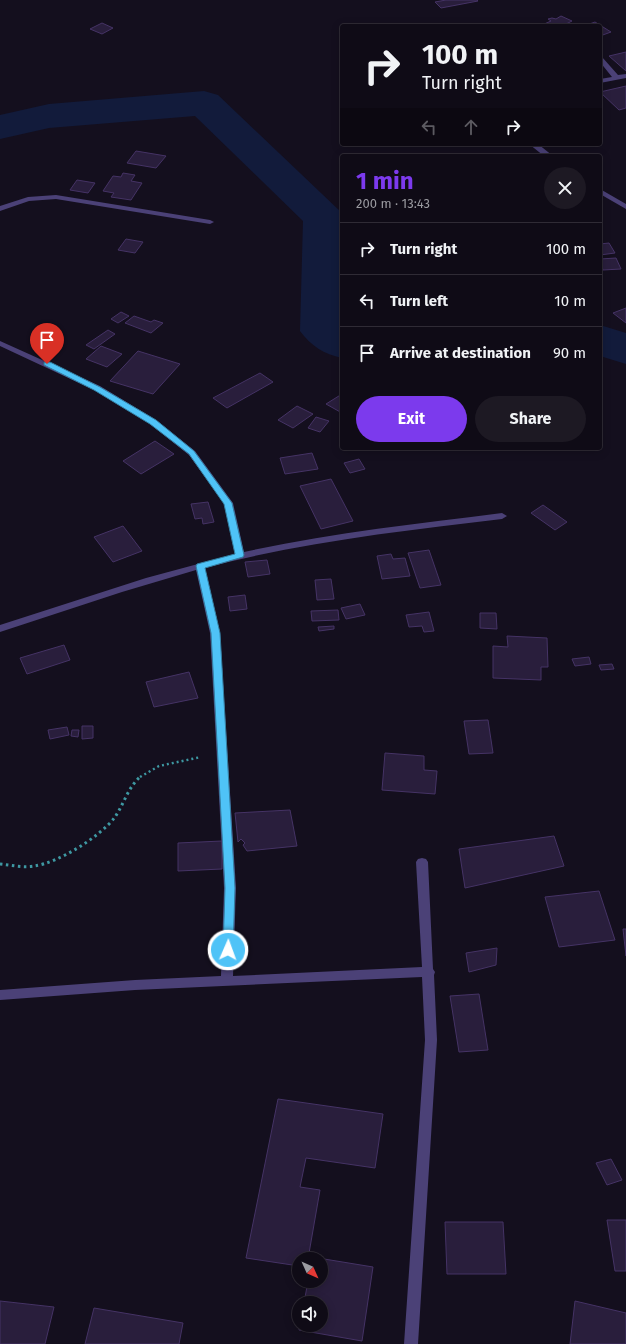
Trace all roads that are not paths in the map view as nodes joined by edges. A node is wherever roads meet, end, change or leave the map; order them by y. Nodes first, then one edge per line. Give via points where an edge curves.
1 (602, 60) edge
2 (626, 76) edge
3 (616, 77) junction
4 (602, 80) edge
5 (536, 146) edge
6 (546, 154) edge
7 (602, 192) edge
8 (626, 207) edge
9 (0, 209) edge
10 (210, 222) dead end
11 (0, 342) edge
12 (502, 516) dead end
13 (240, 555) junction
14 (200, 566) junction
15 (0, 629) edge
16 (422, 862) dead end
17 (429, 972) junction
18 (227, 982) junction
19 (0, 995) edge
20 (411, 1344) edge

1 - 3 street
2 - 3 street
3 - 4 street
5 - 6 street
7 - 8 street
9 - 10 street via 28,199 56,197
11 - 13 street via 97,388 153,422 192,452 228,503
12 - 13 street via 324,539
13 - 14 street
14 - 15 street
14 - 18 street via 216,633 230,888
16 - 17 street
17 - 18 street
17 - 20 street via 431,1040
18 - 19 street via 135,985

